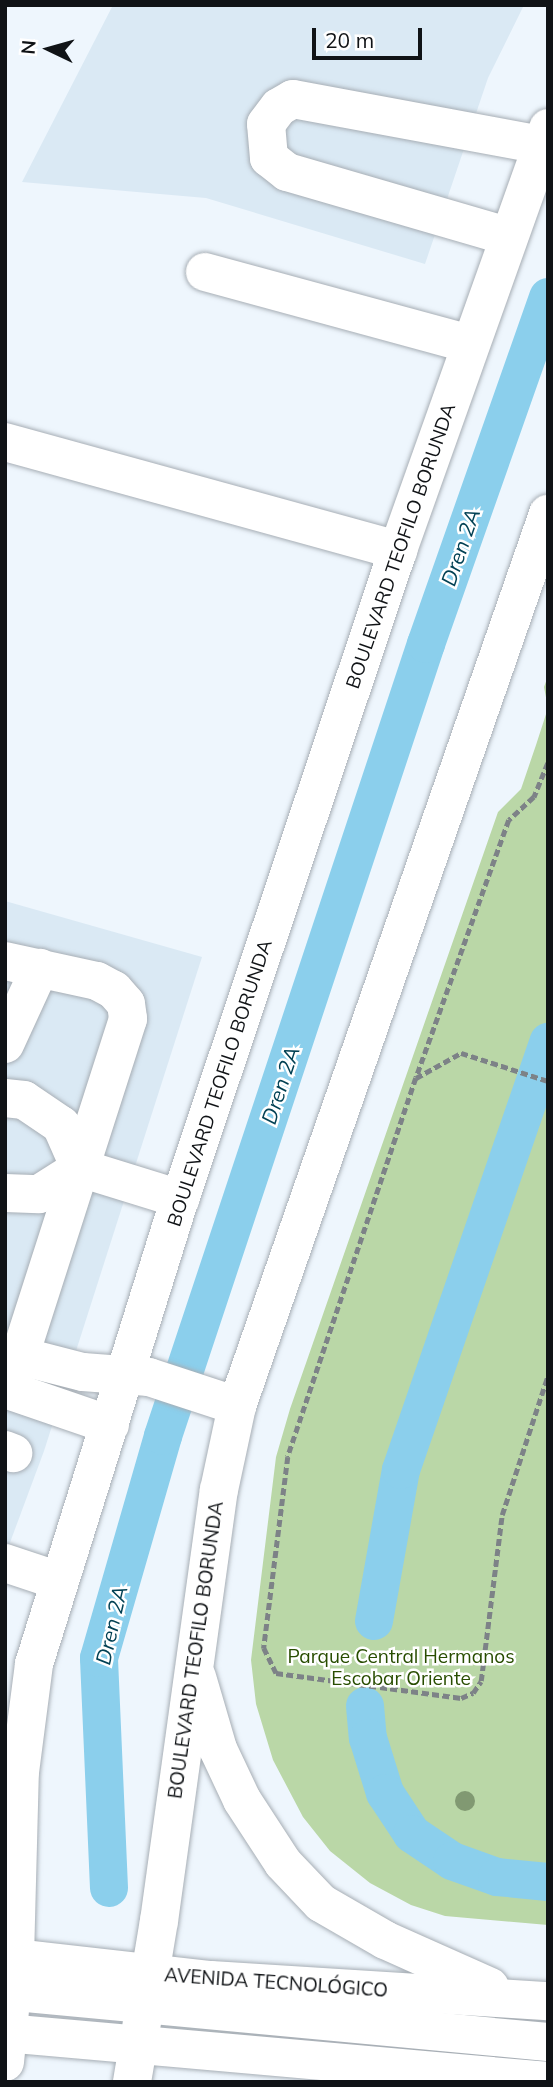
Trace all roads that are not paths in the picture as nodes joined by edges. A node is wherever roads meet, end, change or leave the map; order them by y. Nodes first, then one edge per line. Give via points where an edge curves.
1 (545, 136) edge
2 (507, 236) junction
3 (205, 272) dead end
4 (470, 344) junction
5 (5, 442) edge
6 (548, 514) edge
7 (398, 550) junction
8 (23, 965) edge
9 (5, 1044) edge
10 (5, 1098) edge
11 (80, 1168) junction
12 (5, 1193) edge
13 (180, 1199) junction
14 (138, 1375) junction
15 (11, 1378) edge
16 (224, 1401) junction
17 (110, 1425) junction
18 (5, 1563) edge
19 (59, 1581) junction
20 (193, 1660) junction
21 (15, 1729) edge
22 (10, 1975) edge
23 (141, 1984) junction
24 (531, 1999) edge
25 (548, 2042) edge
26 (7, 2043) edge
27 (139, 2044) junction
28 (548, 2081) edge
29 (132, 2082) edge

1 - 2 main road, BOULEVARD TEOFILO BORUNDA
1 - 2 main road via 293,99 279,107 267,124 269,158 287,172
2 - 4 main road, BOULEVARD TEOFILO BORUNDA
3 - 4 main road
4 - 7 main road, BOULEVARD TEOFILO BORUNDA
5 - 7 main road
6 - 16 main road, BOULEVARD TEOFILO BORUNDA
7 - 13 main road, BOULEVARD TEOFILO BORUNDA
8 - 9 main road
8 - 11 main road via 97,981 114,990 126,1004 128,1019
10 - 11 main road via 24,1100 61,1125
11 - 12 main road via 39,1194
11 - 13 main road
11 - 15 main road
13 - 14 main road, BOULEVARD TEOFILO BORUNDA
14 - 15 main road via 83,1372
14 - 16 main road
14 - 17 main road, BOULEVARD TEOFILO BORUNDA
15 - 17 main road
16 - 20 main road, BOULEVARD TEOFILO BORUNDA via 219,1490
17 - 19 main road, BOULEVARD TEOFILO BORUNDA
18 - 19 main road
19 - 21 main road, BOULEVARD TEOFILO BORUNDA
20 - 23 main road, BOULEVARD TEOFILO BORUNDA
20 - 24 main road via 218,1749 242,1800 283,1863 321,1903 385,1940
21 - 22 main road, BOULEVARD TEOFILO BORUNDA
22 - 23 main road
22 - 23 main road, AVENIDA TECNOLÓGICO via 56,1964
22 - 26 main road, BOULEVARD TEOFILO BORUNDA
23 - 24 main road, AVENIDA TECNOLÓGICO
23 - 25 main road
23 - 27 main road, BOULEVARD TEOFILO BORUNDA
26 - 27 main road
27 - 28 main road
27 - 29 main road, BOULEVARD TEOFILO BORUNDA

